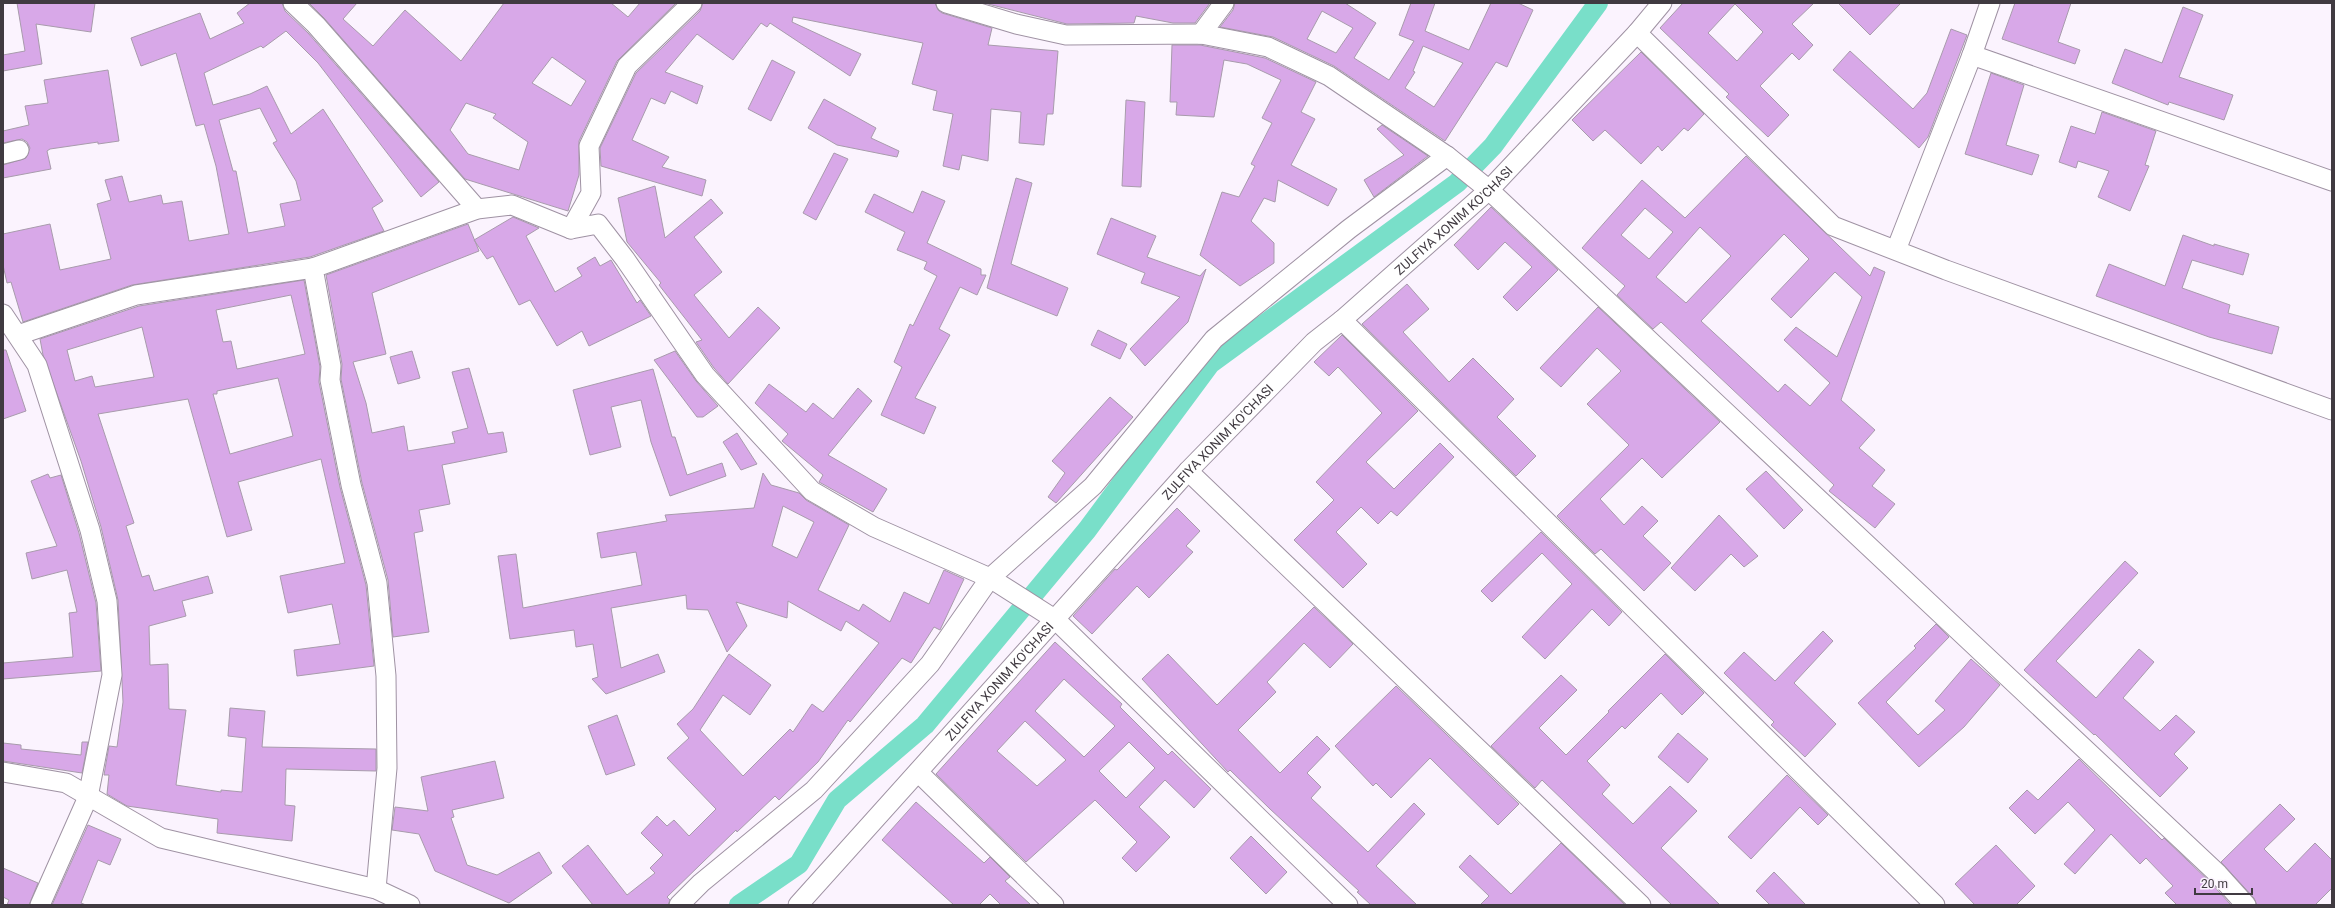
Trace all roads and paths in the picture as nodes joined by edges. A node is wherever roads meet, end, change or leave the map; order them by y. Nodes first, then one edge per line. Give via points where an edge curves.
1 (293, 3) edge
2 (692, 3) edge
3 (946, 3) edge
4 (1224, 3) edge
5 (1662, 3) edge
6 (1990, 3) edge
7 (1637, 33) junction
8 (1201, 34) junction
9 (1972, 55) junction
10 (1453, 160) junction
11 (2332, 181) edge
12 (1485, 187) junction
13 (477, 208) junction
14 (571, 229) junction
15 (1896, 250) junction
16 (313, 268) junction
17 (3, 314) edge
18 (1342, 320) junction
19 (18, 335) junction
20 (2332, 410) edge
21 (1188, 472) junction
22 (996, 582) junction
23 (1050, 616) junction
24 (3, 772) edge
25 (918, 772) junction
26 (88, 797) junction
27 (376, 889) junction
28 (40, 905) edge
29 (410, 905) edge
30 (679, 905) edge
31 (798, 905) edge
32 (1054, 905) edge
33 (1348, 905) edge
34 (1641, 905) edge
35 (1935, 905) edge
36 (2246, 905) edge

1 - 13 street via 316,25
2 - 14 street via 627,66 589,146 591,193
3 - 8 street via 1016,24 1066,35
4 - 8 street
5 - 7 street, ZULFIYA XONIM KO'CHASI
6 - 9 street
7 - 12 street, ZULFIYA XONIM KO'CHASI
7 - 15 street via 1833,226
8 - 10 street via 1268,47 1329,76
9 - 11 street
9 - 15 street
10 - 12 street
10 - 22 street via 1349,229 1214,339 1093,486
12 - 18 street, ZULFIYA XONIM KO'CHASI
12 - 36 street via 2212,868
13 - 14 street via 512,205
13 - 16 street
14 - 22 street via 598,224 705,375 812,492 874,527
15 - 20 street
16 - 19 street via 136,295
16 - 27 street via 331,366 330,380 351,485 377,583 386,676 387,768
17 - 19 street
18 - 21 street, ZULFIYA XONIM KO'CHASI via 1314,342
18 - 35 street
19 - 26 street via 37,365 90,530 107,601 112,675
21 - 23 street, ZULFIYA XONIM KO'CHASI
21 - 34 street
22 - 23 street
22 - 30 street via 930,664 814,790 701,883
23 - 25 street, ZULFIYA XONIM KO'CHASI
23 - 33 street
24 - 26 street via 66,782
25 - 31 street, ZULFIYA XONIM KO'CHASI
25 - 32 street
26 - 27 street via 161,838
26 - 28 street
27 - 29 street

